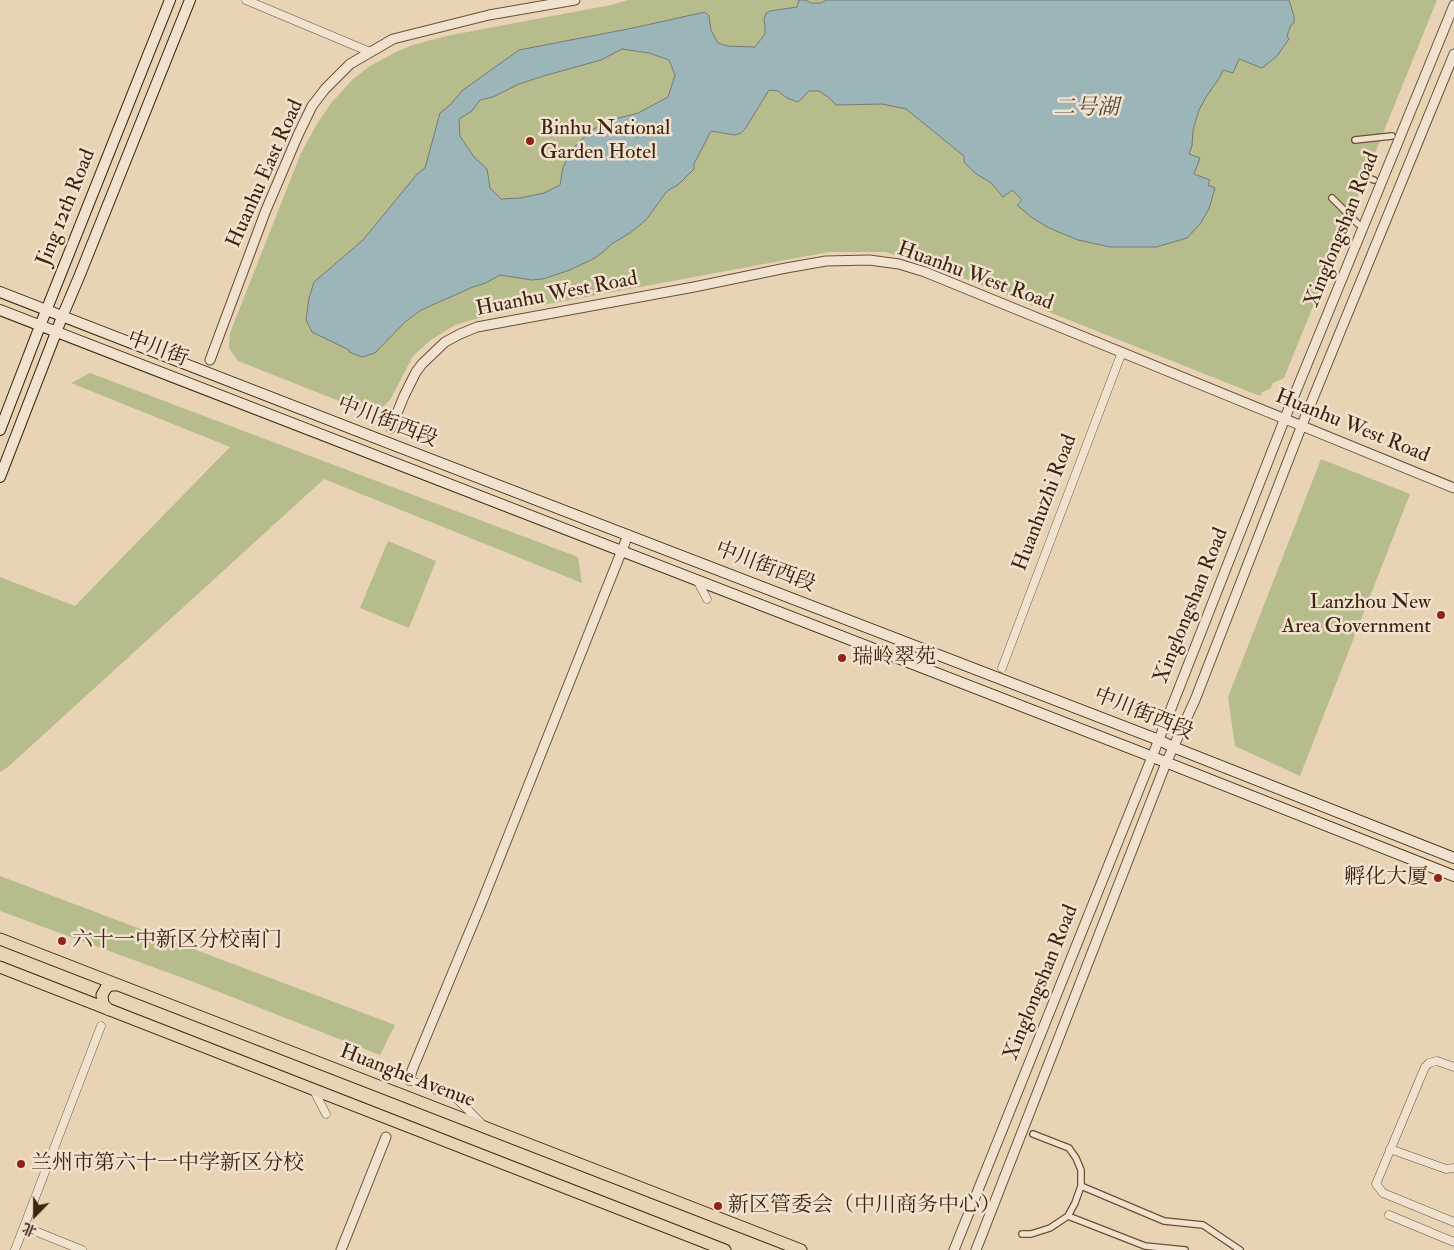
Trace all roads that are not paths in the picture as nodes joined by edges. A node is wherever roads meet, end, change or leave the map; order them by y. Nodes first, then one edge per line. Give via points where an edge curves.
1 (170, 0) edge
2 (190, 0) edge
3 (246, 0) edge
4 (575, 0) edge
5 (1454, 5) edge
6 (370, 52) junction
7 (1454, 54) edge
8 (1392, 136) dead end
9 (1355, 140) dead end
10 (1365, 176) dead end
11 (1374, 180) dead end
12 (1332, 198) dead end
13 (1358, 224) dead end
14 (0, 292) edge
15 (0, 310) edge
16 (46, 310) junction
17 (62, 317) junction
18 (40, 326) junction
19 (56, 332) junction
20 (1122, 352) junction
21 (210, 360) dead end
22 (1285, 418) junction
23 (1302, 425) junction
24 (300, 426) joint
25 (391, 428) dead end
26 (0, 430) edge
27 (0, 477) edge
28 (1454, 488) edge
29 (628, 536) junction
30 (622, 551) junction
31 (697, 580) junction
32 (707, 599) dead end
33 (1002, 668) dead end
34 (1158, 740) junction
35 (1173, 747) junction
36 (1152, 757) junction
37 (1207, 760) junction
38 (1166, 762) junction
39 (1201, 776) junction
40 (1454, 858) edge
41 (1454, 876) edge
42 (0, 940) edge
43 (0, 967) edge
44 (119, 986) junction
45 (110, 1010) junction
46 (101, 1026) dead end
47 (1454, 1067) edge
48 (409, 1080) joint
49 (313, 1090) junction
50 (326, 1114) dead end
51 (485, 1127) junction
52 (1033, 1134) dead end
53 (386, 1137) dead end
54 (1390, 1149) junction
55 (1454, 1168) edge
56 (1081, 1186) junction
57 (1389, 1215) dead end
58 (1068, 1216) junction
59 (1454, 1222) edge
60 (25, 1227) junction
61 (1022, 1234) dead end
62 (1454, 1242) edge
63 (1231, 1248) edge
64 (15, 1250) edge
65 (82, 1250) edge
66 (341, 1250) edge
67 (725, 1250) edge
68 (801, 1250) edge
69 (954, 1250) edge
70 (976, 1250) edge
71 (1185, 1250) edge
72 (1240, 1250) edge

1 - 16 main road, Jing 12th Road
2 - 17 main road
3 - 6 street
4 - 6 street, Huanhu East Road via 443,26 393,40
5 - 22 street, Xinglongshan Road
6 - 21 street, Huanhu East Road via 350,64 312,106 266,210
7 - 23 street, Xinglongshan Road
8 - 9 street
10 - 11 street
12 - 13 street
14 - 16 main road
15 - 18 main road, 中川街
16 - 17 main road, 中川街西段
16 - 18 main road, Jing 12th Road
17 - 19 main road
17 - 29 main road, 中川街西段
18 - 19 main road, 中川街
18 - 26 main road, Jing 12th Road
19 - 24 main road, 中川街
19 - 27 main road
20 - 22 street, Huanhu West Road
20 - 25 street, Huanhu West Road via 913,268 876,261 826,261 477,327 445,342 422,364
20 - 33 street, Huanhuzhi Road
22 - 23 street, Huanhu West Road
22 - 34 street, Xinglongshan Road
23 - 28 street, Huanhu West Road
23 - 35 street, Xinglongshan Road
24 - 30 main road, 中川街西段
29 - 30 street
29 - 34 main road, 中川街西段
30 - 31 main road, 中川街西段
30 - 48 street
31 - 32 street
31 - 36 main road, 中川街西段
34 - 35 main road, 中川街西段
34 - 36 street, Xinglongshan Road
35 - 37 main road, 中川街西段
35 - 38 street, Xinglongshan Road
36 - 38 main road, 中川街西段
36 - 69 street, Xinglongshan Road
37 - 39 main road via 1199,769
37 - 40 main road, 中川街西段
38 - 39 main road, 中川街西段
38 - 70 street, Xinglongshan Road
39 - 41 main road, 中川街西段
42 - 44 main road, Huanghe Avenue
43 - 45 main road
44 - 45 main road via 106,988 102,995 103,1004
44 - 51 main road, Huanghe Avenue
45 - 49 main road
46 - 60 street
47 - 54 street via 1437,1060 1427,1065
48 - 51 street via 455,1097
49 - 50 street
49 - 67 main road
51 - 68 main road, Huanghe Avenue
52 - 56 street via 1069,1148 1081,1170
53 - 66 street
54 - 55 street via 1446,1170
54 - 59 street via 1376,1184 1383,1193
56 - 58 street
56 - 63 street via 1164,1221 1203,1225
57 - 62 street
58 - 61 street via 1050,1228
58 - 71 street via 1145,1246
60 - 64 street
60 - 65 street
63 - 72 street

